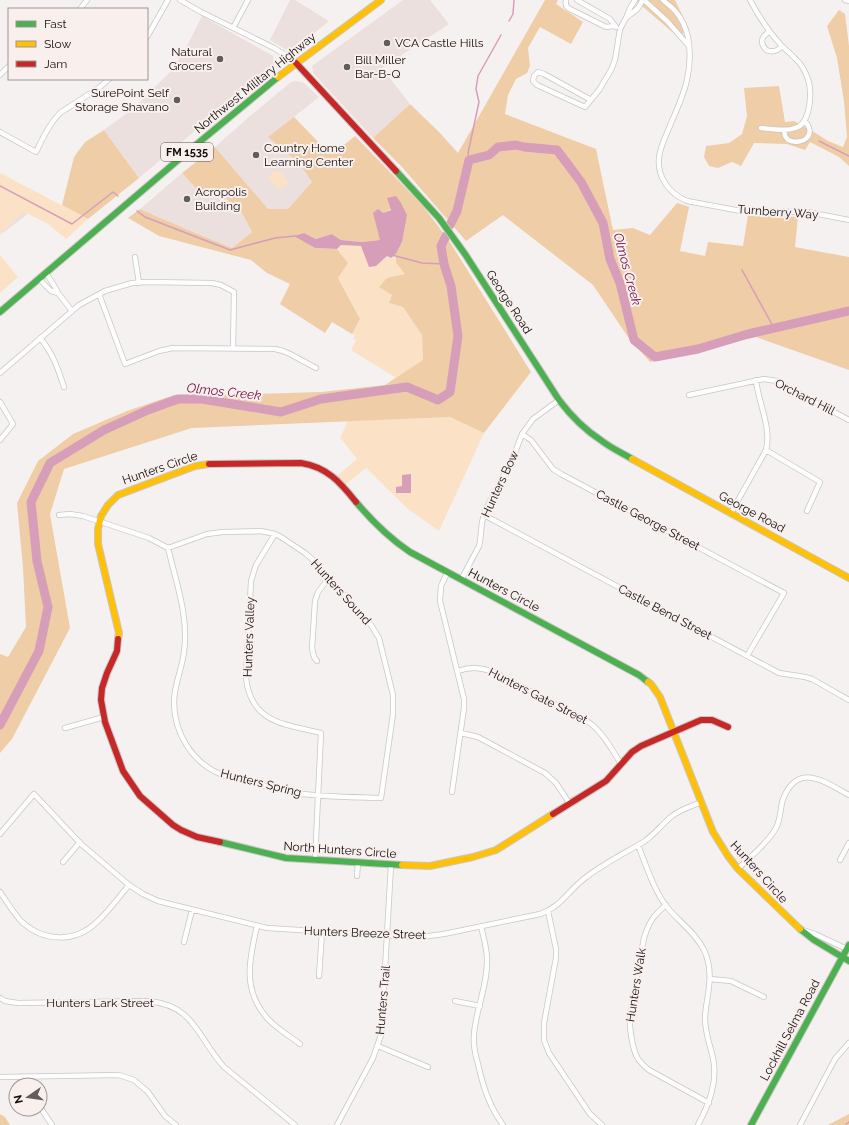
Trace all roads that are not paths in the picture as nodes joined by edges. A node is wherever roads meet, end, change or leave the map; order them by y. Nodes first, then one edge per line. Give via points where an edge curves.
1 (87, 0) edge
2 (168, 0) edge
3 (180, 0) edge
4 (248, 0) edge
5 (380, 0) edge
6 (566, 0) edge
7 (577, 0) edge
8 (635, 0) edge
9 (643, 0) edge
10 (663, 0) edge
11 (750, 0) edge
12 (845, 0) edge
13 (849, 2) edge
14 (81, 8) edge
15 (626, 18) junction
16 (614, 26) junction
17 (233, 28) junction
18 (620, 29) junction
19 (769, 31) junction
20 (148, 35) edge
21 (689, 46) junction
22 (782, 46) junction
23 (296, 63) junction
24 (8, 67) edge
25 (0, 75) edge
26 (108, 80) edge
27 (591, 100) junction
28 (805, 120) junction
29 (761, 128) dead end
30 (784, 130) junction
31 (0, 132) edge
32 (849, 220) edge
33 (135, 257) dead end
34 (46, 273) junction
35 (39, 279) junction
36 (139, 282) junction
37 (58, 293) junction
38 (99, 294) junction
39 (72, 311) junction
40 (0, 312) edge
41 (40, 338) junction
42 (233, 349) junction
43 (316, 368) dead end
44 (0, 374) edge
45 (756, 380) junction
46 (64, 387) dead end
47 (689, 395) dead end
48 (559, 400) junction
49 (0, 402) edge
50 (849, 420) edge
51 (522, 434) junction
52 (0, 440) edge
53 (766, 450) junction
54 (807, 510) dead end
55 (731, 513) junction
56 (59, 515) dead end
57 (484, 515) junction
58 (99, 522) junction
59 (275, 534) junction
60 (168, 548) junction
61 (447, 573) junction
62 (329, 578) junction
63 (849, 578) edge
64 (461, 580) junction
65 (747, 656) junction
66 (317, 661) dead end
67 (458, 671) junction
68 (849, 700) edge
69 (104, 717) junction
70 (728, 727) dead end
71 (65, 728) dead end
72 (674, 732) junction
73 (460, 733) junction
74 (621, 764) junction
75 (452, 792) dead end
76 (318, 795) junction
77 (849, 795) edge
78 (381, 798) joint
79 (702, 802) junction
80 (570, 804) junction
81 (0, 834) edge
82 (80, 842) junction
83 (849, 843) edge
84 (638, 845) junction
85 (840, 860) dead end
86 (315, 861) junction
87 (63, 862) dead end
88 (358, 863) junction
89 (391, 865) junction
90 (738, 869) junction
91 (357, 876) dead end
92 (130, 885) junction
93 (0, 892) edge
94 (666, 905) junction
95 (192, 910) junction
96 (548, 911) junction
97 (257, 926) junction
98 (481, 926) junction
99 (801, 929) junction
100 (322, 932) junction
101 (388, 936) junction
102 (184, 942) dead end
103 (848, 948) edge
104 (842, 957) junction
105 (849, 961) edge
106 (320, 976) dead end
107 (710, 979) junction
108 (0, 998) edge
109 (764, 998) dead end
110 (455, 1001) dead end
111 (480, 1006) junction
112 (849, 1043) edge
113 (300, 1044) dead end
114 (378, 1046) junction
115 (428, 1067) dead end
116 (34, 1077) edge
117 (709, 1103) junction
118 (176, 1125) edge
119 (295, 1125) edge
120 (337, 1125) edge
121 (503, 1125) edge
122 (602, 1125) edge
123 (698, 1125) edge
124 (751, 1125) edge
125 (800, 1125) edge

1 - 14 street
2 - 20 street
3 - 17 street, George Road
4 - 17 street
5 - 23 street, Northwest Military Highway / FM 1535
6 - 16 street via 567,8 606,27
7 - 16 street via 610,19
8 - 15 street
9 - 15 street
9 - 21 street via 668,21
10 - 21 street, Turnberry Way via 682,21
11 - 19 street
12 - 13 street
15 - 18 street
16 - 18 street
17 - 23 street, George Road via 285,54
18 - 27 street via 612,70
19 - 22 street
19 - 22 street via 762,39 764,49 772,52
21 - 32 street, Turnberry Way via 689,72 659,158 666,186 687,201 741,211 808,212
22 - 28 street via 801,66 808,79 810,95
23 - 34 street, Northwest Military Highway / FM 1535 via 214,129
23 - 48 street, George Road via 439,218
24 - 25 street
26 - 31 street via 55,118 36,152
27 - 27 street via 585,107 536,85 533,81 534,76 538,72 544,74
28 - 30 street via 798,127
28 - 30 street via 810,133 803,141 788,140
29 - 30 street
33 - 36 street
34 - 35 street, Northwest Military Highway / FM 1535
34 - 37 street
35 - 37 street via 51,291
35 - 40 street, Northwest Military Highway / FM 1535
36 - 38 street
36 - 42 street via 212,283 234,292
37 - 39 street
38 - 39 street
38 - 42 street via 125,364 173,348
39 - 41 street
41 - 44 street
41 - 46 street via 54,358
42 - 43 street via 283,351
45 - 47 street, Orchard Hill
45 - 50 street, Orchard Hill via 777,381
45 - 53 street via 767,432
48 - 51 street, Hunters Bow via 534,419
48 - 55 street, George Road via 578,422 600,441
49 - 52 street via 13,424
51 - 57 street, Hunters Bow via 513,458
51 - 65 street, Castle George Street via 531,440 552,469 784,593
53 - 54 street via 820,482
53 - 55 street
55 - 63 street, George Road
56 - 58 street via 83,516
57 - 64 street, Hunters Bow via 479,546
57 - 65 street, Castle Bend Street
58 - 60 street via 149,538
58 - 61 street, Hunters Circle via 104,508 118,494 195,466 213,463 301,463 329,474 392,540
58 - 69 street, North Hunters Circle via 98,544 119,633 117,651 102,688
59 - 60 street, Hunters Sound via 261,531 207,534
59 - 62 street, Hunters Sound via 305,553
59 - 76 street, Hunters Valley via 256,565 251,581 247,686 252,700 264,715 276,721 321,733
60 - 76 street, Hunters Spring via 185,626 184,652 174,703 178,727 189,749 207,767 230,778 287,792
61 - 64 street, Hunters Circle
61 - 67 street via 441,586 440,601
62 - 66 street via 315,601 312,648
62 - 78 street, Hunters Sound via 377,633 393,695 394,714
64 - 72 street, Hunters Circle via 643,678 657,692
65 - 68 street, Castle Bend Street via 779,673 812,679
67 - 73 street via 464,699
67 - 74 street, Hunters Gate Street via 477,668 496,673 590,723 603,735
69 - 71 street
69 - 86 street, North Hunters Circle via 128,781 140,796 173,825 197,837 281,858
70 - 72 street, North Hunters Circle via 711,719
72 - 74 street, North Hunters Circle via 635,749
72 - 79 street, Hunters Circle
73 - 75 street
73 - 80 street via 478,737 545,773 556,783
74 - 80 street, North Hunters Circle via 606,781
76 - 78 street, Hunters Spring
76 - 86 street
77 - 90 street via 818,778 805,777 797,780 784,798 776,828 763,845
79 - 84 street, Hunters Breeze Street via 676,814
79 - 90 street, Hunters Circle via 720,845
80 - 89 street, North Hunters Circle via 486,854 430,866
81 - 82 street, Hunters Breeze Street via 34,794
82 - 87 street
82 - 92 street, Hunters Breeze Street
83 - 85 street
84 - 94 street
84 - 96 street, Hunters Breeze Street via 586,877 560,903
86 - 88 street, North Hunters Circle
88 - 89 street, North Hunters Circle
88 - 91 street
89 - 101 street, Hunters Trail
90 - 99 street, Hunters Circle via 783,915
92 - 93 street via 88,929 79,934 55,938 40,934 21,921
92 - 95 street, Hunters Breeze Street via 151,898
94 - 107 street via 700,943 708,962
94 - 117 street, Hunters Walk via 647,926 630,1015 630,1032 641,1063
95 - 97 street, Hunters Breeze Street
95 - 102 street
96 - 98 street, Hunters Breeze Street
96 - 122 street via 556,958 544,1023 545,1044 590,1114
97 - 100 street, Hunters Breeze Street
97 - 113 street via 249,967 255,1000 268,1019
98 - 101 street, Hunters Breeze Street via 429,936
98 - 111 street via 487,958
99 - 103 street, Hunters Circle
99 - 104 street, Hunters Circle
100 - 101 street, Hunters Breeze Street
100 - 106 street
101 - 114 street, Hunters Trail
103 - 104 street, Lockhill Selma Road
104 - 105 street, Hunters Circle
104 - 124 street, Lockhill Selma Road
107 - 109 street via 731,981
107 - 117 street via 705,1019 714,1070
108 - 119 street, Hunters Lark Street via 18,1003 149,1001 170,1006 191,1020 224,1067
110 - 111 street
111 - 121 street via 474,1029 474,1047 487,1098
112 - 125 street via 835,1059
114 - 115 street
114 - 120 street, Hunters Trail
116 - 118 street via 114,1075 134,1080 148,1092 165,1116
117 - 123 street

